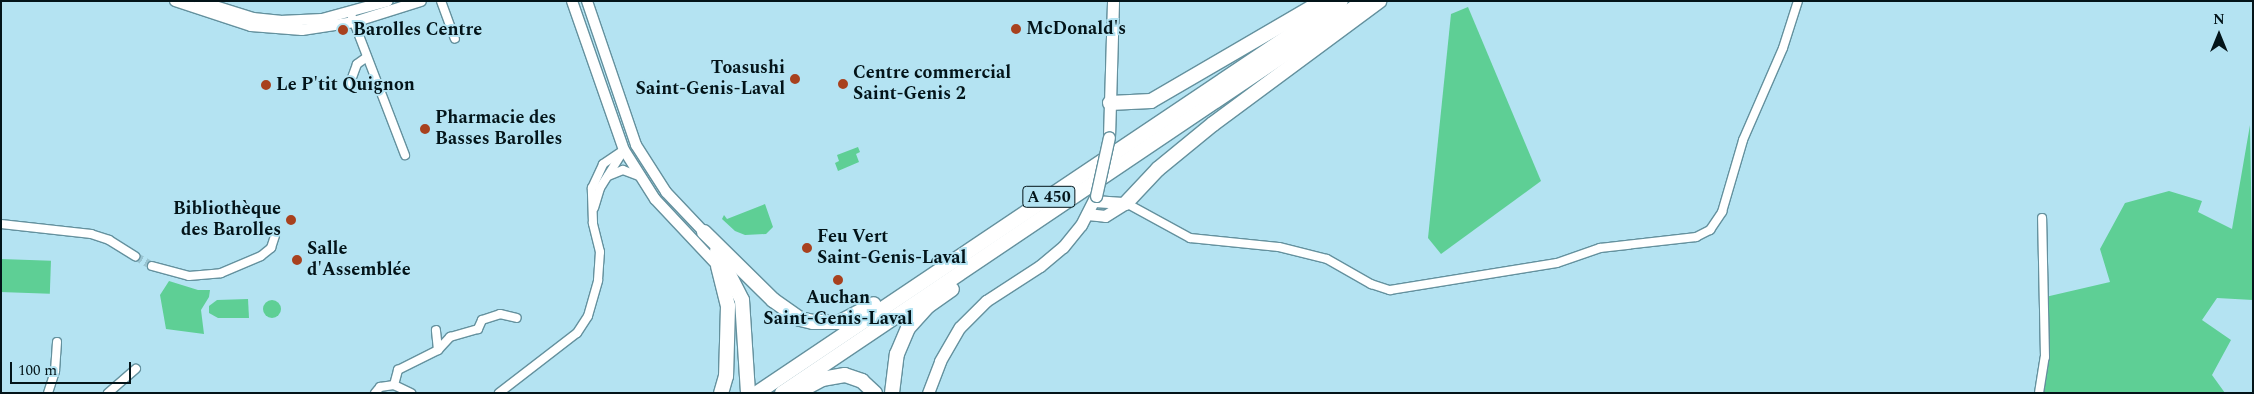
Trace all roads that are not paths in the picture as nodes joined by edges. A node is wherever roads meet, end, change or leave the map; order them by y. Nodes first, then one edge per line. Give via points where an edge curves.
1 (175, 1) edge
2 (199, 1) edge
3 (388, 1) edge
4 (421, 1) edge
5 (441, 1) edge
6 (572, 1) edge
7 (1113, 1) edge
8 (1323, 1) edge
9 (1341, 1) edge
10 (1364, 1) edge
11 (1379, 1) edge
12 (1798, 1) edge
13 (589, 5) edge
14 (352, 17) junction
15 (454, 39) dead end
16 (367, 57) junction
17 (350, 86) dead end
18 (616, 90) junction
19 (1110, 104) junction
20 (608, 109) junction
21 (630, 133) junction
22 (624, 150) junction
23 (404, 155) dead end
24 (648, 168) junction
25 (640, 176) junction
26 (606, 177) junction
27 (1095, 199) junction
28 (1126, 203) junction
29 (1087, 214) junction
30 (593, 215) junction
31 (2042, 218) dead end
32 (1, 224) edge
33 (704, 232) junction
34 (275, 236) dead end
35 (1003, 244) junction
36 (134, 256) tunnel mouth
37 (949, 264) junction
38 (152, 266) tunnel mouth
39 (723, 268) junction
40 (517, 318) dead end
41 (436, 330) dead end
42 (57, 342) dead end
43 (438, 350) junction
44 (136, 369) dead end
45 (394, 385) junction
46 (748, 386) edge
47 (48, 393) edge
48 (108, 393) edge
49 (375, 393) edge
50 (411, 393) edge
51 (500, 393) edge
52 (721, 393) edge
53 (757, 393) edge
54 (782, 393) edge
55 (797, 393) edge
56 (875, 393) edge
57 (892, 393) edge
58 (928, 393) edge
59 (2039, 393) edge

1 - 14 street via 225,18 269,28 302,30
2 - 14 street via 253,18 280,21
3 - 14 street
4 - 14 street
5 - 15 street
6 - 20 street
7 - 19 main road
8 - 19 highway via 1151,101
9 - 37 highway, A 450
10 - 35 highway, A 450
11 - 28 highway via 1213,124 1158,169
12 - 28 street via 1743,140 1722,212 1710,230 1696,237 1600,248 1557,263 1390,290 1371,284 1327,259 1279,247 1190,238
13 - 18 street
14 - 16 street
16 - 17 street via 357,64
16 - 23 street
18 - 20 street
18 - 21 street
19 - 27 main road, bridge via 1109,138
20 - 22 street
21 - 22 street
21 - 24 street
22 - 24 street via 638,156
22 - 25 street
22 - 26 street
22 - 30 street via 602,164 592,188
24 - 33 street
25 - 26 street via 623,170
25 - 39 street via 655,199
26 - 30 street
27 - 28 main road
27 - 29 main road
28 - 29 main road via 1105,216
29 - 58 main road via 1063,246 1040,266 986,301 960,327 940,362
30 - 51 street via 600,252 598,280 588,316 577,333
31 - 59 street via 2045,357
32 - 36 street via 70,230 109,240
33 - 37 highway via 785,310 813,322 840,322 935,266
33 - 39 highway
34 - 38 street via 271,248 261,256 221,273 189,276
35 - 54 highway, A 450
35 - 57 highway via 998,255 914,320 897,354
37 - 53 highway, A 450
39 - 46 highway via 742,300 746,319
39 - 52 highway via 728,306 726,376
40 - 43 street via 500,314 482,320 478,329 450,337
41 - 43 street
42 - 47 street via 56,371
43 - 45 street via 398,370
44 - 48 street
45 - 49 street via 380,387
45 - 50 street
55 - 56 highway via 822,379 845,375 862,381

